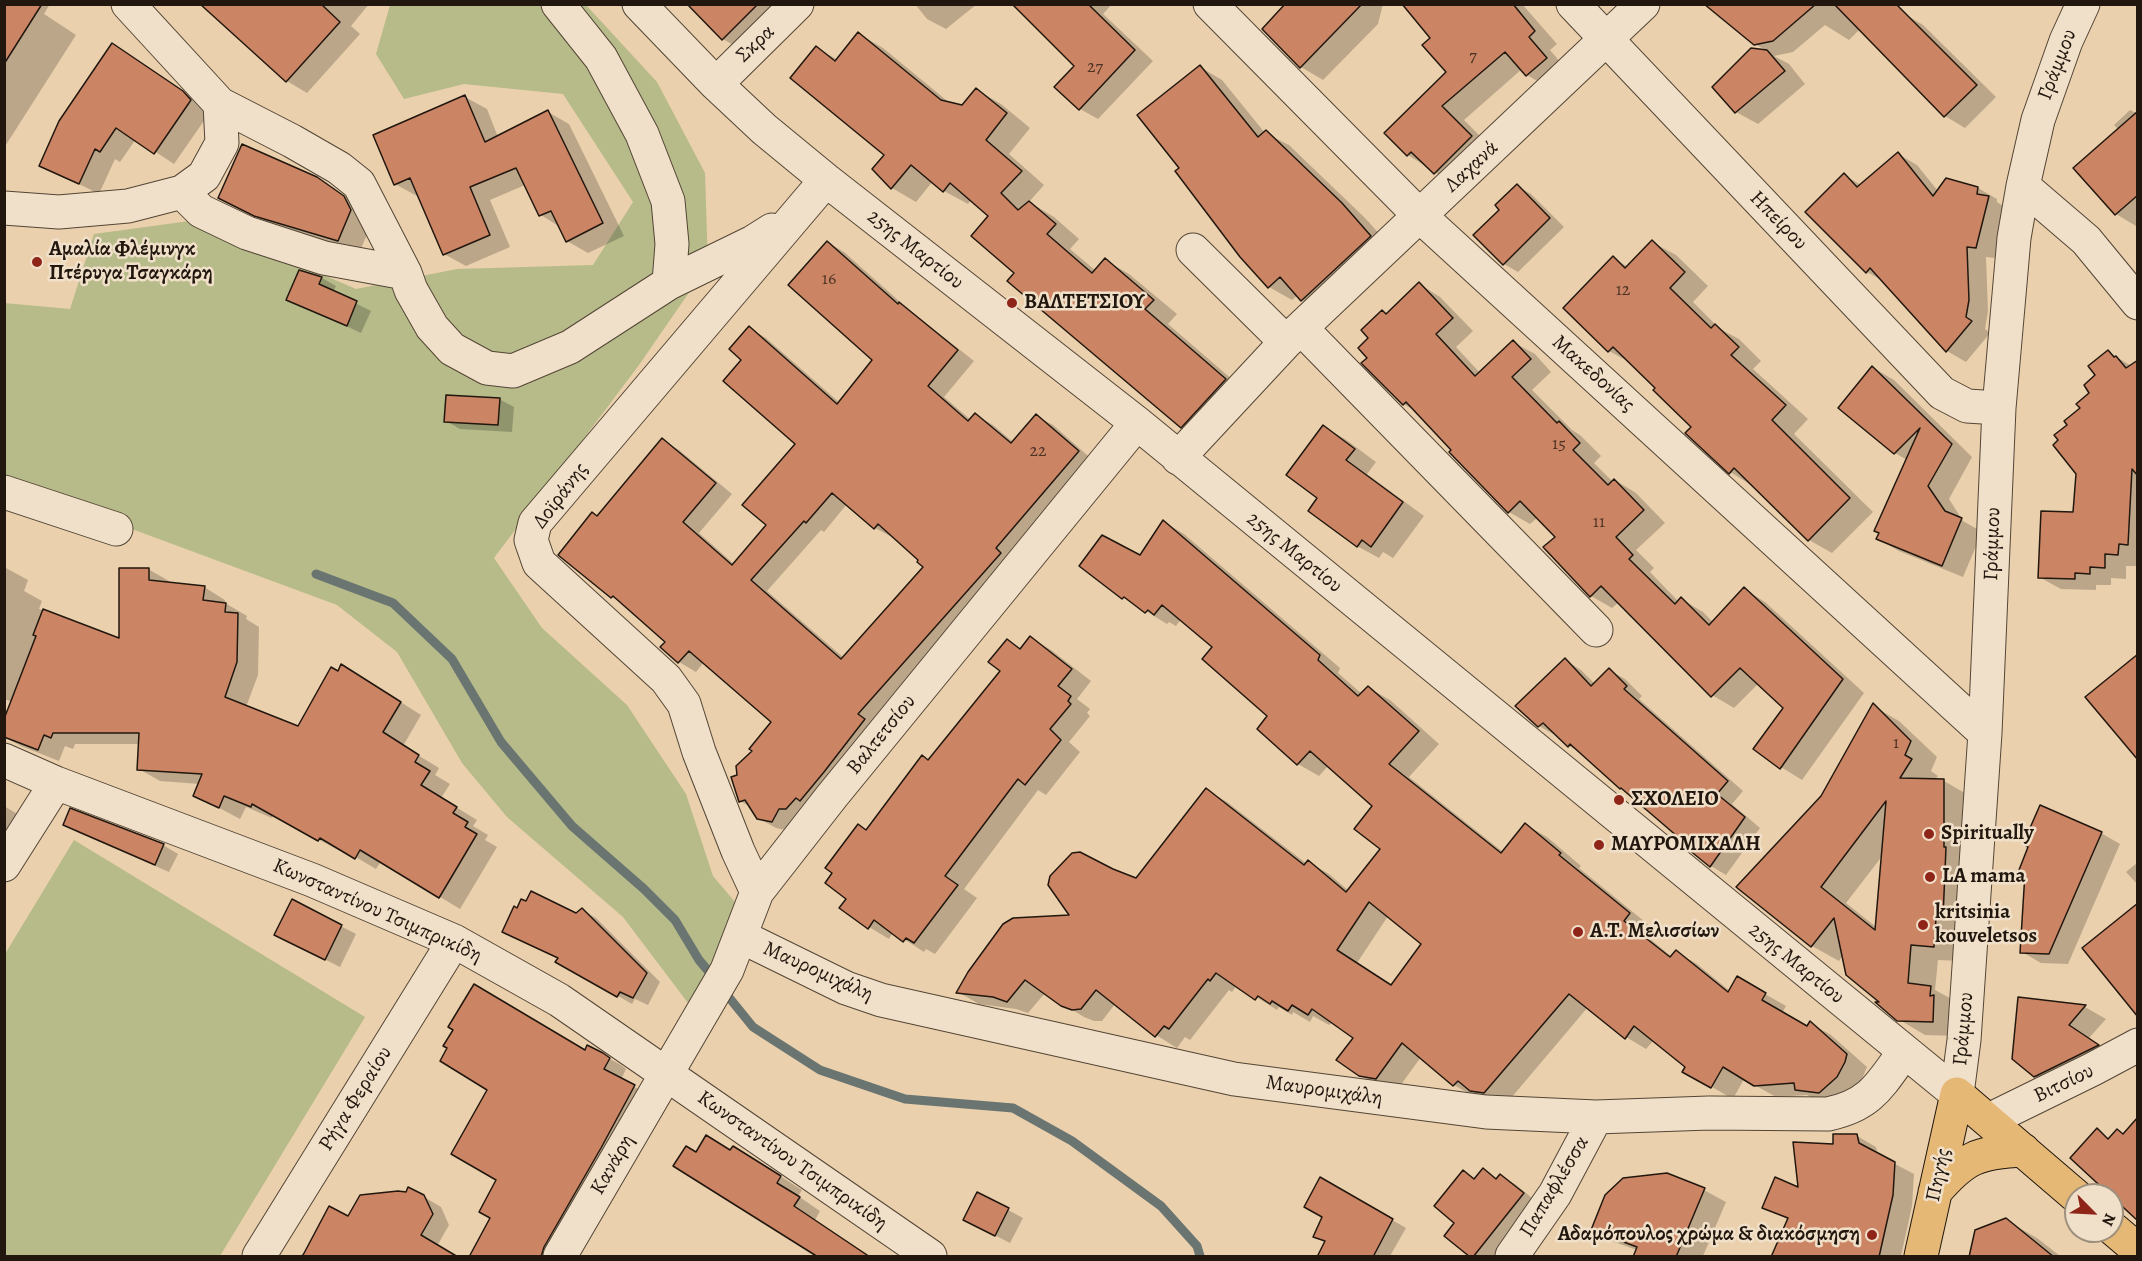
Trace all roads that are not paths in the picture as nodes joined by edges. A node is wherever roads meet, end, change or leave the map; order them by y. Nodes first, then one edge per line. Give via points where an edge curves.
1 (128, 4) edge
2 (558, 4) edge
3 (639, 4) edge
4 (797, 4) edge
5 (1210, 4) edge
6 (1573, 4) edge
7 (1643, 4) edge
8 (2083, 4) edge
9 (1607, 41) junction
10 (716, 84) junction
11 (220, 104) junction
12 (826, 180) junction
13 (2023, 186) junction
14 (182, 192) junction
15 (4, 208) edge
16 (795, 215) junction
17 (1420, 216) junction
18 (1193, 250) dead end
19 (405, 273) junction
20 (669, 283) junction
21 (2138, 303) edge
22 (1293, 335) junction
23 (1999, 408) junction
24 (1137, 423) junction
25 (1178, 458) junction
26 (4, 492) edge
27 (116, 529) dead end
28 (1596, 630) dead end
29 (1985, 733) junction
30 (4, 760) edge
31 (56, 783) junction
32 (4, 865) edge
33 (758, 892) junction
34 (740, 936) junction
35 (454, 941) junction
36 (2138, 1045) edge
37 (1904, 1052) junction
38 (667, 1073) junction
39 (1957, 1094) junction
40 (1596, 1117) junction
41 (1989, 1120) junction
42 (2023, 1150) junction
43 (2064, 1186) edge
44 (1935, 1192) junction
45 (2124, 1238) edge
46 (2138, 1250) edge
47 (259, 1257) edge
48 (560, 1257) edge
49 (930, 1257) edge
50 (1512, 1257) edge
51 (1921, 1257) edge

1 - 11 street
2 - 20 street via 601,58 642,134 668,201 672,244
3 - 10 street, 25ης Μαρτίου
4 - 10 street, Σκρα
5 - 17 street, Μακεδονίας
6 - 9 street, Ηπείρου
7 - 9 street, Λαχανά
8 - 13 street, Γράμμου via 2038,120
9 - 17 street, Λαχανά
9 - 23 street, Ηπείρου via 1942,393 1968,406
10 - 12 street, 25ης Μαρτίου
11 - 14 street via 222,143 204,176
11 - 19 street via 301,146 359,184
12 - 16 street, Δοϊράνης
12 - 24 street, 25ης Μαρτίου
13 - 21 street via 2086,240
13 - 23 street, Γράμμου via 2014,238
14 - 15 street via 128,206 59,212
14 - 19 street via 201,211 247,233 324,258
16 - 20 street via 753,242
16 - 33 street, Δοϊράνης via 535,524 531,540 540,563 648,661 684,704 703,763
17 - 22 street, Λαχανά
17 - 29 street, Μακεδονίας
18 - 22 street
19 - 20 street via 432,327 452,350 487,368 513,371 570,347
22 - 25 street, Λαχανά
22 - 28 street
23 - 29 street, Γράμμου
24 - 25 street, 25ης Μαρτίου
24 - 33 street, Βαλτετσίου
25 - 37 street, 25ης Μαρτίου
26 - 27 street
29 - 39 street, Γράμμου
30 - 31 street, Κωνσταντίνου Τσιμπρικίδη
31 - 32 street
31 - 35 street, Κωνσταντίνου Τσιμπρικίδη via 312,880
33 - 34 street, Βαλτετσίου
34 - 38 street, Βαλτετσίου via 727,970
34 - 40 street, Μαυρομιχάλη via 846,988 881,1000 1234,1079 1486,1113
35 - 38 street, Κωνσταντίνου Τσιμπρικίδη via 558,999
35 - 47 street, Ρήγα Φεραίου
36 - 41 street, Βιτσίου
37 - 39 street, 25ης Μαρτίου
37 - 40 street, Μαυρομιχάλη via 1876,1090 1847,1110 1828,1114
38 - 48 street, Κανάρη
38 - 49 street, Κωνσταντίνου Τσιμπρικίδη
39 - 41 main road
39 - 44 main road, Πηγής
40 - 50 street, Παπαφλέσσα via 1555,1194
41 - 42 main road
42 - 43 main road
42 - 44 main road via 1974,1157 1953,1171
44 - 51 main road, Πηγής
45 - 46 main road

